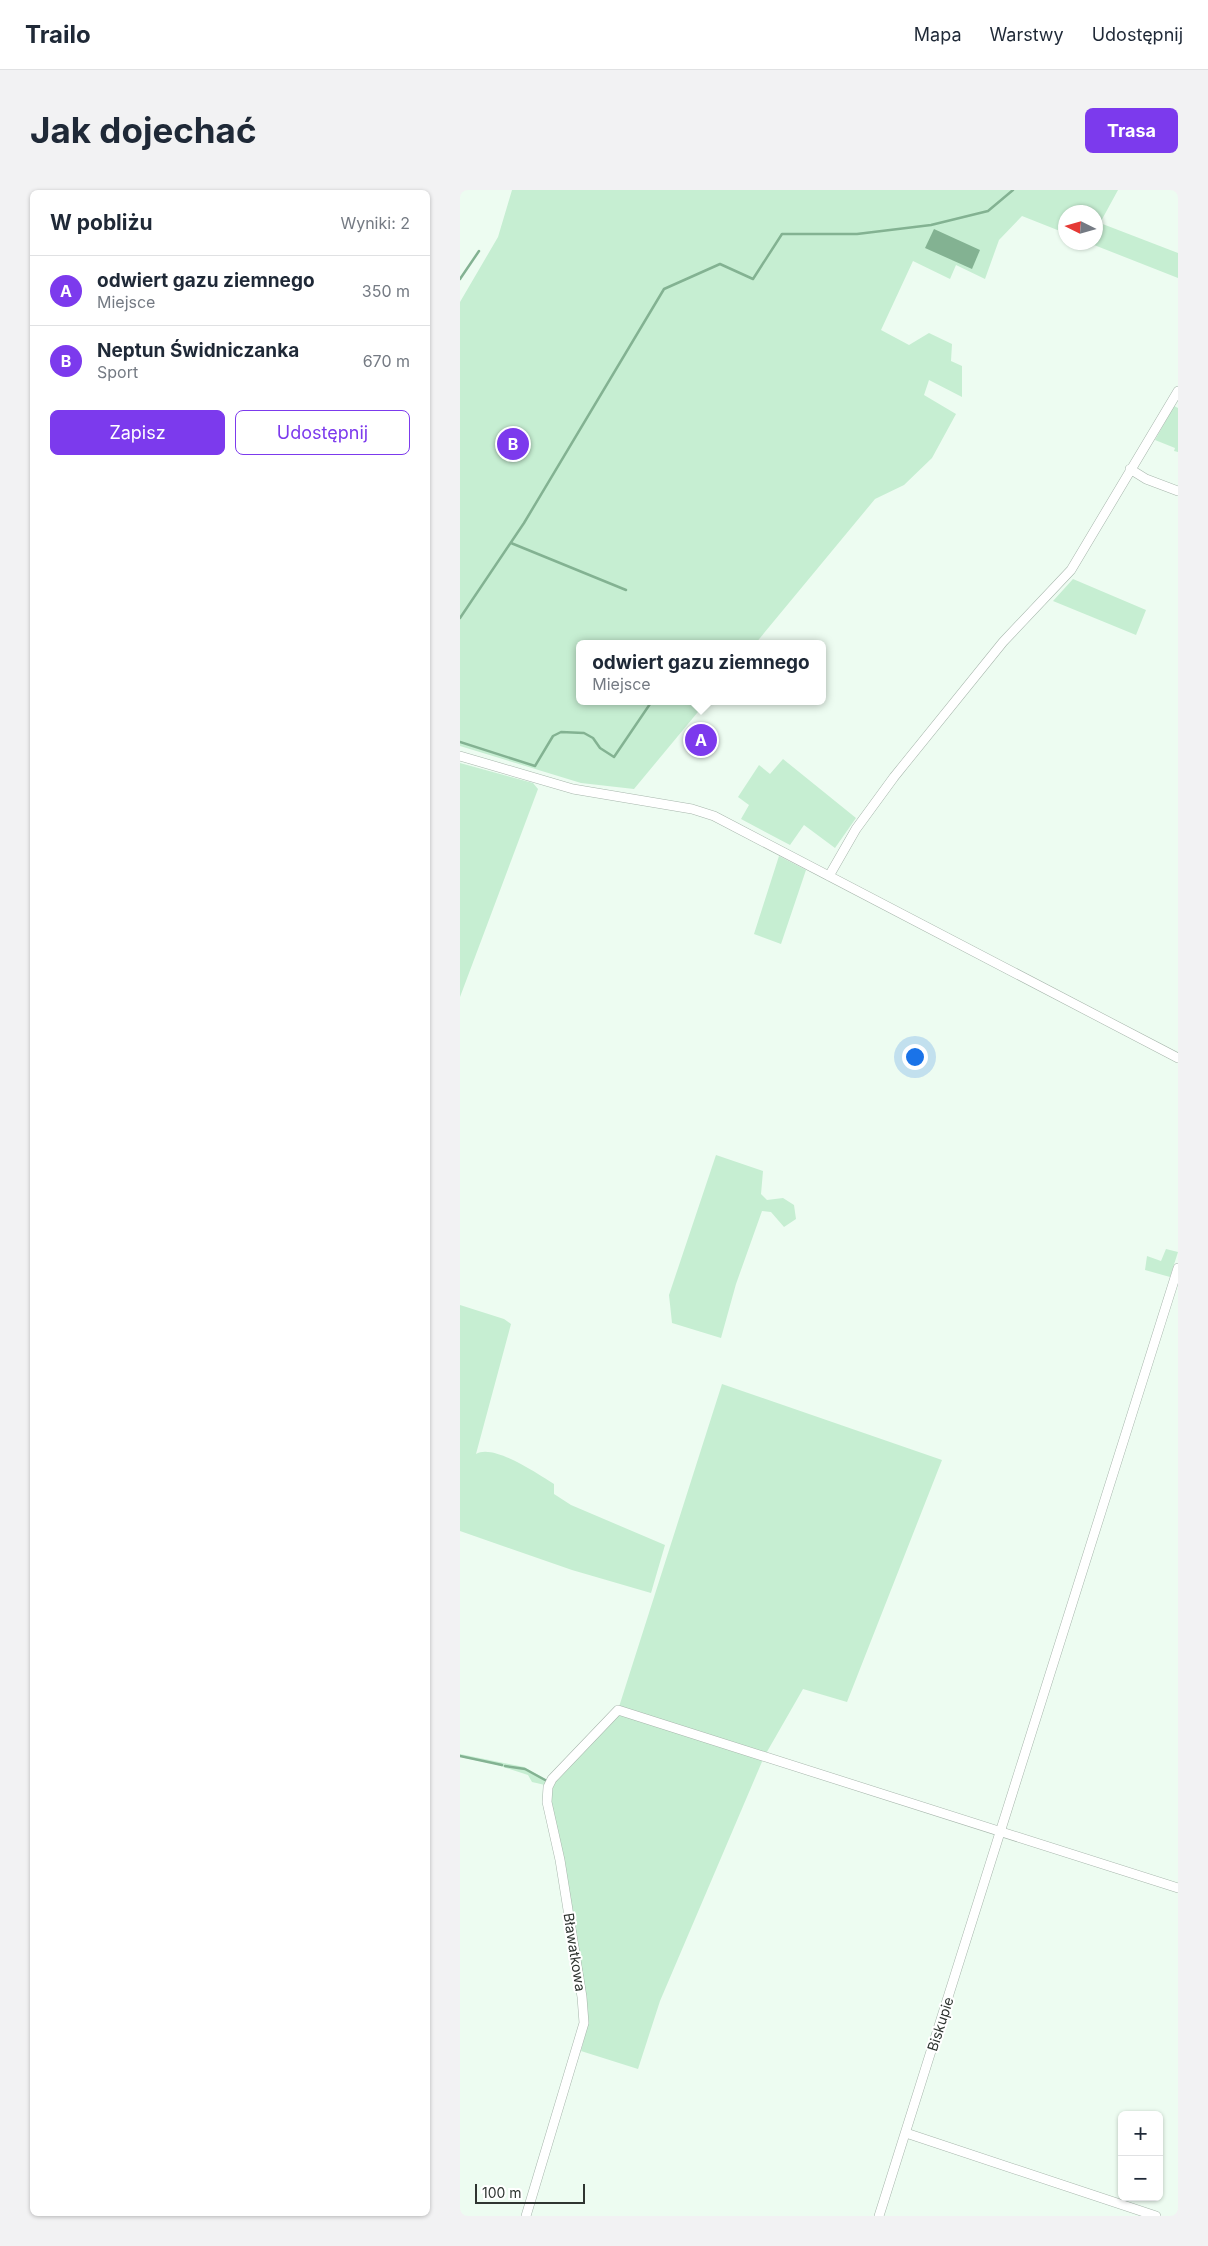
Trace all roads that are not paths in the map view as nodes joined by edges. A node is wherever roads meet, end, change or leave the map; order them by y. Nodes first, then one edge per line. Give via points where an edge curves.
1 (1178, 391) edge
2 (1130, 469) junction
3 (1178, 491) edge
4 (460, 756) edge
5 (829, 876) junction
6 (1178, 1058) edge
7 (1178, 1268) edge
8 (1001, 1831) junction
9 (1178, 1888) edge
10 (906, 2133) junction
11 (526, 2216) edge
12 (880, 2216) edge
13 (1156, 2216) edge

1 - 2 street
2 - 3 street
2 - 5 street via 1071,570 1003,642 900,770 870,808
4 - 5 street via 573,789 702,812
5 - 6 street
7 - 8 street, Biskupie
8 - 9 street
8 - 10 street, Biskupie
8 - 11 street, Bławatkowa via 618,1710 548,1786 547,1802 584,2023
10 - 12 street, Biskupie
10 - 13 street

